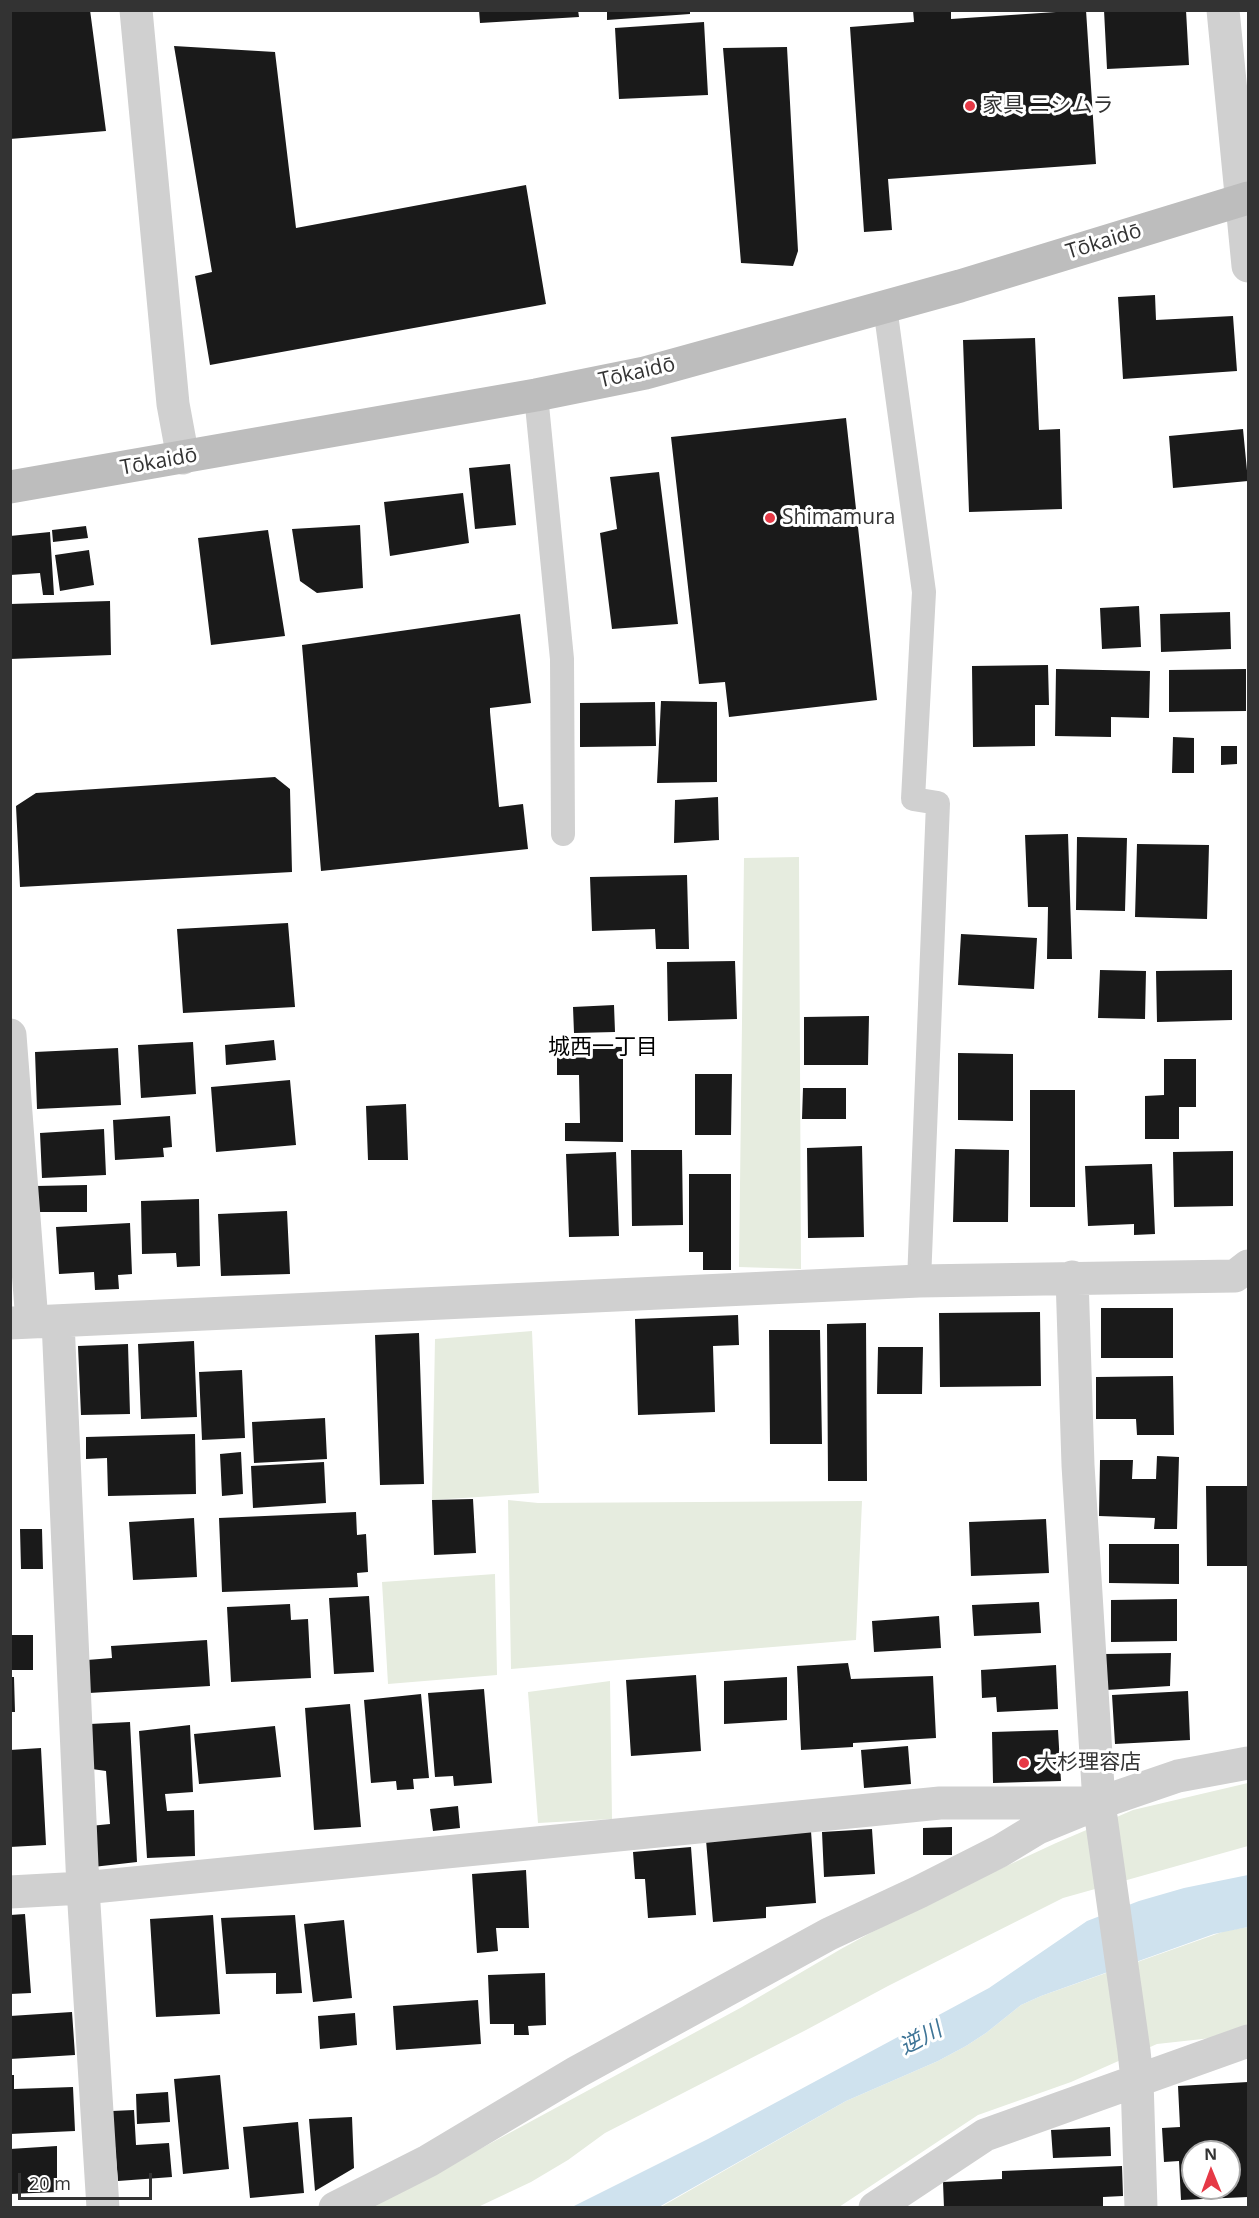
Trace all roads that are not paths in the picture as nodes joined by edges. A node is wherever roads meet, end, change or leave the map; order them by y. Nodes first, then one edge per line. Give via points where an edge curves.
1 (136, 10) edge
2 (1223, 10) edge
3 (1245, 199) edge
4 (1248, 266) edge
5 (885, 307) junction
6 (536, 395) junction
7 (183, 458) junction
8 (10, 487) edge
9 (563, 834) dead end
10 (10, 1035) edge
11 (1248, 1266) edge
12 (1072, 1277) junction
13 (919, 1281) junction
14 (33, 1322) edge
15 (1248, 1763) edge
16 (1100, 1811) junction
17 (83, 1888) junction
18 (10, 1892) edge
19 (1248, 2041) edge
20 (1136, 2066) junction
21 (103, 2208) edge
22 (335, 2208) edge
23 (875, 2208) edge
24 (1141, 2208) edge

1 - 7 street via 173,404
2 - 3 street
3 - 4 street
3 - 5 main road, Tōkaidō
5 - 6 main road, Tōkaidō via 645,373
5 - 13 lane via 924,592 913,799 938,803
6 - 7 main road, Tōkaidō
6 - 9 lane via 562,660
7 - 8 main road, Tōkaidō
10 - 14 street
11 - 12 street via 1235,1276
12 - 13 street
12 - 16 street via 1078,1465
13 - 14 street
14 - 17 street
15 - 16 street via 1178,1776
16 - 17 street via 940,1803
16 - 20 street
16 - 22 street via 1038,1828 930,1887 830,1934 577,2072 428,2161
17 - 18 street
17 - 21 street
19 - 20 street
20 - 23 street via 985,2134
20 - 24 street

